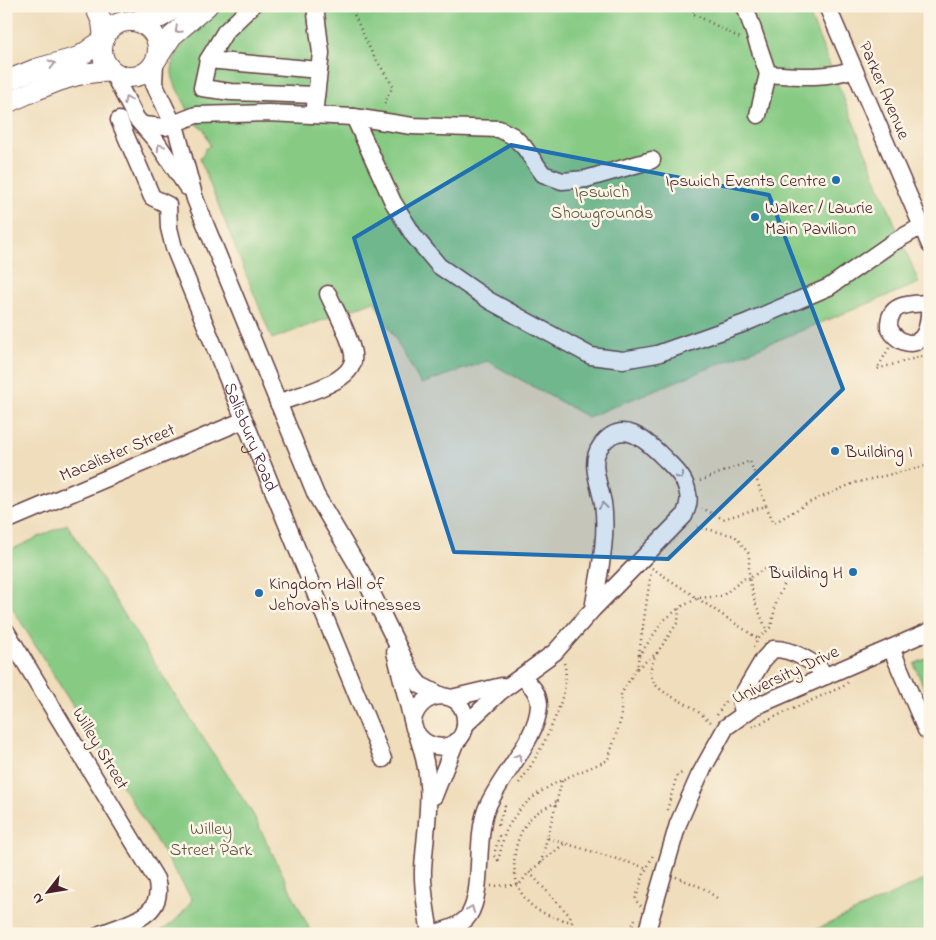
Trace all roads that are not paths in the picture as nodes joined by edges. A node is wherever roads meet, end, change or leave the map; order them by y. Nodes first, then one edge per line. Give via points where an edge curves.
1 (95, 6) edge
2 (122, 6) edge
3 (179, 6) edge
4 (207, 6) edge
5 (252, 6) edge
6 (316, 6) edge
7 (745, 6) edge
8 (827, 6) edge
9 (138, 20) junction
10 (104, 39) junction
11 (208, 60) junction
12 (156, 62) junction
13 (854, 69) junction
14 (319, 70) junction
15 (112, 72) junction
16 (768, 74) junction
17 (6, 81) edge
18 (202, 88) junction
19 (316, 95) junction
20 (6, 103) edge
21 (314, 114) junction
22 (200, 115) junction
23 (758, 115) dead end
24 (354, 117) junction
25 (119, 120) dead end
26 (174, 124) junction
27 (144, 126) junction
28 (652, 160) dead end
29 (195, 199) junction
30 (922, 226) junction
31 (930, 245) edge
32 (328, 294) dead end
33 (930, 304) edge
34 (278, 402) junction
35 (244, 420) junction
36 (6, 521) edge
37 (603, 554) junction
38 (641, 566) junction
39 (593, 609) junction
40 (6, 631) edge
41 (930, 631) edge
42 (392, 638) junction
43 (891, 648) junction
44 (826, 676) junction
45 (517, 680) junction
46 (446, 697) junction
47 (744, 712) junction
48 (413, 720) junction
49 (465, 725) junction
50 (926, 730) dead end
51 (418, 737) junction
52 (455, 742) junction
53 (383, 759) dead end
54 (430, 807) junction
55 (100, 934) edge
56 (431, 934) edge
57 (646, 934) edge

1 - 10 main road
2 - 9 main road
3 - 9 main road via 161,16
4 -> 12 main road via 172,36
5 - 11 street via 225,32
6 - 14 street via 321,53
7 - 16 street
8 - 13 street, Parker Avenue
9 - 10 main road via 116,25
9 - 12 main road via 150,28 156,38
10 - 15 main road via 103,60
17 -> 10 main road via 79,57
11 - 14 street
11 - 18 street
12 - 15 main road via 135,77 123,77
12 - 26 street via 156,88
13 - 16 street via 842,74 804,77
13 - 30 street, Parker Avenue
14 - 19 street
15 - 20 main road via 74,76
27 -> 15 street via 135,116
16 - 23 street
18 - 19 street
18 - 22 street
19 - 21 street
21 - 22 street
21 - 24 street
22 - 26 street
24 - 28 street via 412,126 499,129 524,147 543,174 562,181 586,180
24 - 30 street via 393,202 414,236 439,266 490,301 591,356 623,360 657,354 744,323 829,287
25 - 35 street, Salisbury Road via 152,197 168,205 174,248
26 - 27 street via 157,128
26 - 29 street
29 -> 27 street
29 - 34 street
30 - 31 street, Parker Avenue
32 - 34 street via 353,355 352,367 334,382
33 - 33 street via 895,308 888,320 896,339 913,342 923,336
34 - 42 street via 316,495 362,575
35 - 36 street, Macalister Street
35 - 53 street, Salisbury Road
37 - 38 street via 620,573
37 -> 38 street via 604,512 595,467 596,456 609,438 630,433 646,440 680,474 689,496 684,516
37 - 39 street
38 - 39 street
39 - 45 street via 555,652
40 - 55 street, Willey Street via 159,888 151,912
41 - 43 street, University Drive
42 - 46 street via 416,681 428,691
42 - 48 street via 397,668
43 - 44 street, University Drive
43 - 50 street
44 - 47 street, University Drive
44 - 47 street via 821,669 784,648 773,649 740,699
45 - 46 street
45 - 49 street via 490,700
56 -> 45 street via 461,923 473,908 486,810 500,781 520,755 539,706 534,689
46 - 48 street via 425,700 418,706
46 - 49 street via 462,709
47 - 57 street, University Drive via 726,727 699,776 678,824
48 - 51 street
49 - 52 street
51 - 52 street via 432,747 440,748
51 - 54 street via 428,772
52 - 54 street
54 - 56 street via 423,871

